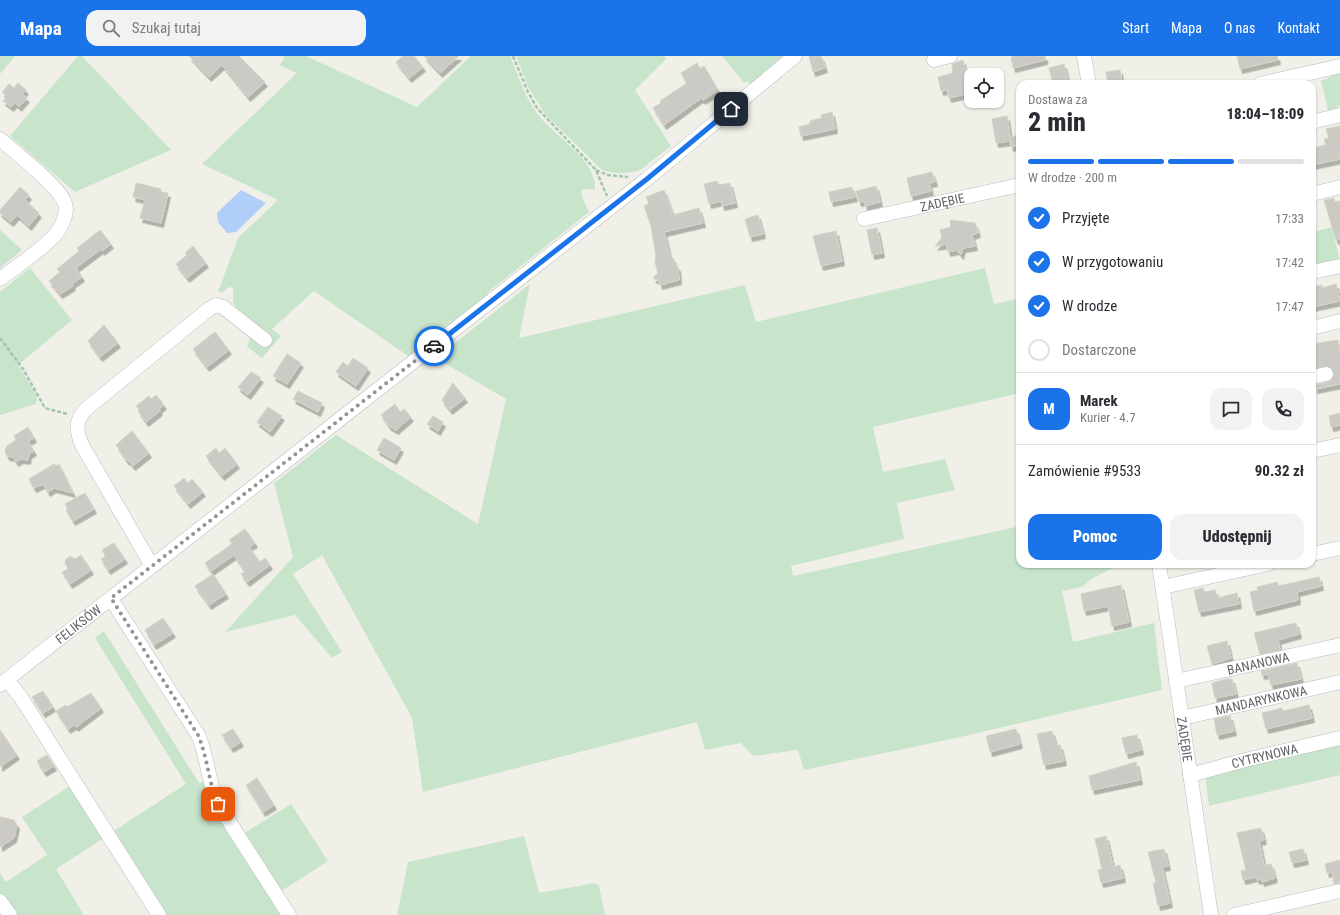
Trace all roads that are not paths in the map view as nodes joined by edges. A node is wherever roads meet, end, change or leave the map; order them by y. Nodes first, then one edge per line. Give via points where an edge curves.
1 (795, 56) edge
2 (950, 56) edge
3 (1084, 56) edge
4 (934, 60) dead end
5 (1340, 66) edge
6 (1088, 80) edge
7 (1278, 80) edge
8 (1340, 115) edge
9 (1316, 121) edge
10 (0, 139) edge
11 (1016, 186) edge
12 (1340, 187) edge
13 (1316, 193) edge
14 (864, 219) dead end
15 (1340, 266) edge
16 (1316, 271) edge
17 (0, 279) edge
18 (1340, 321) edge
19 (1316, 327) edge
20 (265, 340) dead end
21 (1326, 374) dead end
22 (1316, 376) edge
23 (1340, 445) edge
24 (1316, 450) edge
25 (1340, 548) edge
26 (1316, 553) edge
27 (152, 566) junction
28 (1160, 568) edge
29 (1250, 568) edge
30 (1163, 587) junction
31 (111, 598) junction
32 (1340, 645) edge
33 (1176, 680) junction
34 (4, 682) edge
35 (1340, 682) edge
36 (1182, 718) junction
37 (1340, 738) edge
38 (1190, 775) junction
39 (1340, 891) edge
40 (0, 901) edge
41 (10, 915) edge
42 (159, 915) edge
43 (289, 915) edge
44 (1211, 915) edge
45 (1234, 915) edge

1 - 27 street, FELIKSÓW via 647,179
2 - 4 street
3 - 6 street
5 - 7 street
8 - 9 street
10 - 17 street via 57,191 64,201 66,212 62,224 51,239
11 - 14 street, ZADĘBIE
12 - 13 street
15 - 16 street
18 - 19 street
20 - 27 street via 223,307 216,305 86,409 80,417 77,430 82,445
21 - 22 street
23 - 24 street
25 - 26 street
27 - 31 street, FELIKSÓW
28 - 30 street, ZADĘBIE
29 - 30 street
30 - 33 street, ZADĘBIE
31 - 34 street, FELIKSÓW
31 - 43 street via 195,730 206,753 218,804
32 - 33 street, BANANOWA
33 - 36 street, ZADĘBIE
34 - 42 street via 20,696
35 - 36 street, MANDARYNKOWA
36 - 38 street, ZADĘBIE
37 - 38 street, CYTRYNOWA
38 - 44 street, ZADĘBIE
39 - 45 street
40 - 41 street

